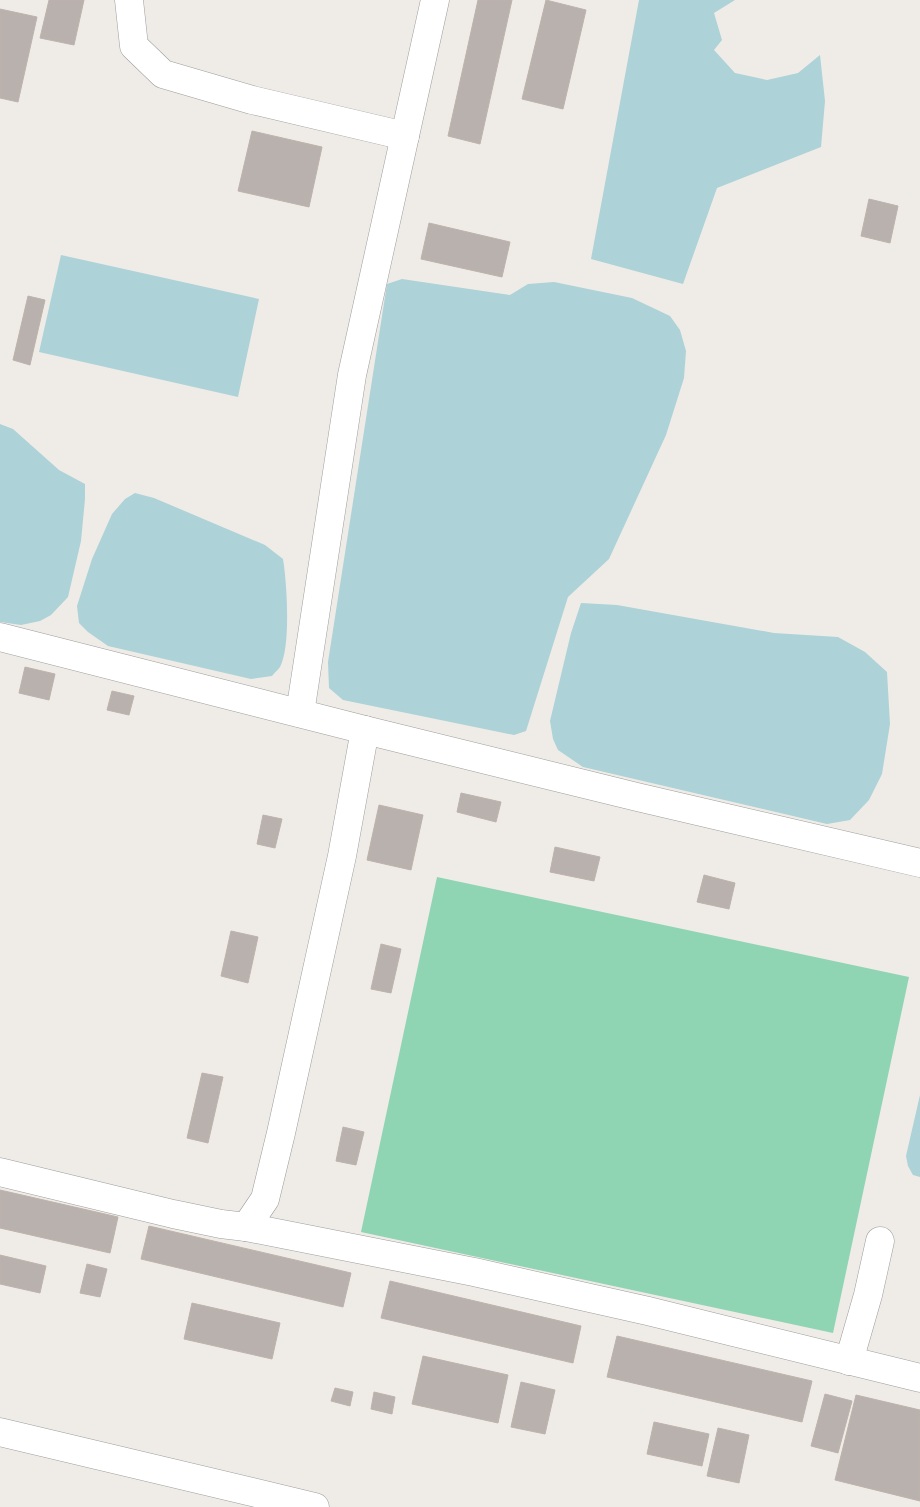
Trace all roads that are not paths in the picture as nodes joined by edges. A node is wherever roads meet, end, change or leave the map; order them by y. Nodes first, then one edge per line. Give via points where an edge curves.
1 (129, 0) edge
2 (435, 0) edge
3 (405, 136) junction
4 (0, 637) edge
5 (300, 713) junction
6 (365, 730) junction
7 (920, 862) edge
8 (0, 1172) edge
9 (246, 1227) junction
10 (880, 1242) dead end
11 (849, 1360) junction
12 (920, 1378) edge
13 (0, 1432) edge
14 (315, 1507) edge

1 - 3 lane via 134,46 163,74 252,100
2 - 3 lane
3 - 5 lane via 352,375
4 - 5 lane
5 - 6 lane
6 - 7 lane
6 - 9 lane via 342,856 282,1134 265,1199
8 - 9 lane via 173,1214
9 - 11 lane via 474,1272
10 - 11 lane
11 - 12 lane
13 - 14 lane

